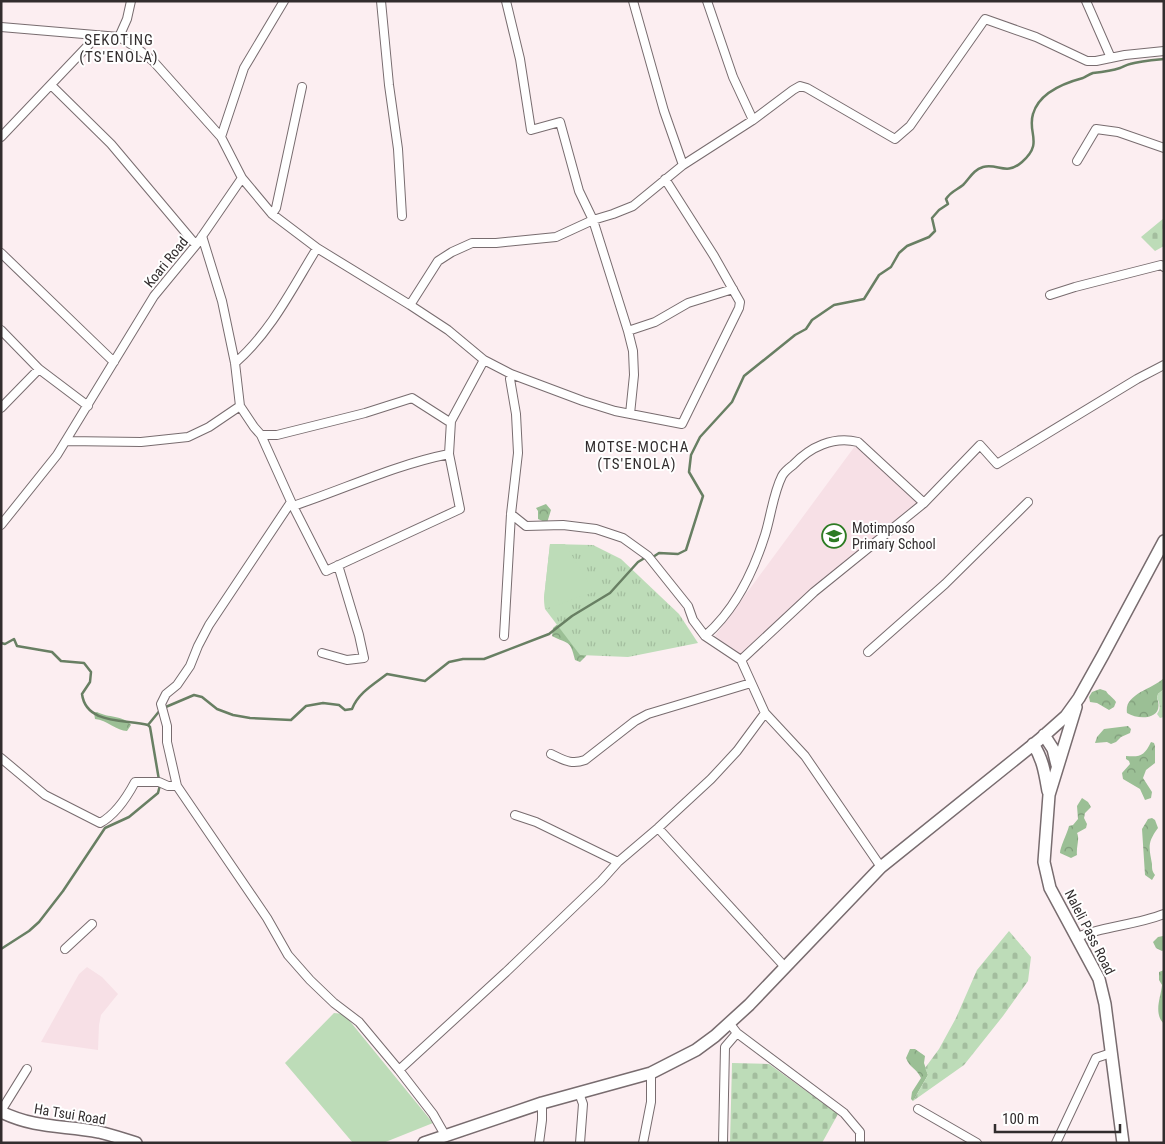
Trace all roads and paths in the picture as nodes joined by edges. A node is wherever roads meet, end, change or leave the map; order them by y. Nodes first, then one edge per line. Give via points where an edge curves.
1 (131, 1) edge
2 (284, 1) edge
3 (381, 1) edge
4 (506, 1) edge
5 (633, 1) edge
6 (707, 1) edge
7 (1086, 1) edge
8 (1, 27) edge
9 (98, 35) junction
10 (119, 37) junction
11 (1164, 51) edge
12 (1111, 58) junction
13 (52, 85) junction
14 (302, 87) dead end
15 (752, 120) junction
16 (1, 137) edge
17 (221, 137) junction
18 (1164, 148) edge
19 (1077, 162) dead end
20 (683, 165) junction
21 (242, 178) junction
22 (665, 179) junction
23 (272, 214) junction
24 (402, 216) dead end
25 (593, 220) junction
26 (202, 236) junction
27 (196, 246) junction
28 (317, 248) junction
29 (1, 253) edge
30 (1164, 267) edge
31 (733, 290) junction
32 (1050, 296) dead end
33 (410, 305) junction
34 (1, 330) edge
35 (628, 331) junction
36 (484, 360) junction
37 (114, 362) junction
38 (235, 363) junction
39 (1164, 365) edge
40 (39, 369) junction
41 (511, 374) junction
42 (88, 406) junction
43 (240, 406) junction
44 (1, 408) edge
45 (630, 414) junction
46 (451, 421) junction
47 (261, 435) junction
48 (66, 441) junction
49 (449, 454) junction
50 (1028, 502) dead end
51 (924, 503) junction
52 (292, 504) junction
53 (512, 514) junction
54 (1, 525) edge
55 (1164, 541) edge
56 (338, 565) junction
57 (504, 636) dead end
58 (705, 636) junction
59 (868, 652) dead end
60 (322, 653) dead end
61 (741, 660) junction
62 (751, 683) junction
63 (1079, 698) junction
64 (765, 713) junction
65 (1044, 735) junction
66 (1033, 744) junction
67 (551, 754) dead end
68 (1, 758) edge
69 (1057, 765) junction
70 (177, 786) junction
71 (1049, 795) junction
72 (515, 815) dead end
73 (658, 828) junction
74 (618, 862) junction
75 (881, 867) junction
76 (1164, 914) edge
77 (92, 924) dead end
78 (1077, 937) junction
79 (66, 949) dead end
80 (785, 967) junction
81 (730, 1024) junction
82 (738, 1033) junction
83 (1111, 1053) junction
84 (27, 1069) dead end
85 (400, 1070) junction
86 (651, 1073) junction
87 (579, 1093) junction
88 (542, 1103) junction
89 (918, 1109) dead end
90 (1, 1111) edge
91 (451, 1137) edge
92 (136, 1143) edge
93 (424, 1143) edge
94 (539, 1143) edge
95 (580, 1143) edge
96 (643, 1143) edge
97 (723, 1143) edge
98 (860, 1143) edge
99 (977, 1143) edge
100 (1056, 1143) edge
101 (1123, 1143) edge

1 - 10 street
2 - 17 street via 244,68
3 - 24 street via 398,149
4 - 25 street via 520,59 531,130 560,122 579,191
5 - 20 street via 664,112
6 - 15 street via 733,77
7 - 12 street
8 - 9 street
9 - 10 street
9 - 13 street
10 - 17 street via 154,62
11 - 12 street
12 - 15 street via 1087,61 1036,37 985,19 910,126 895,139 800,86
13 - 16 street
13 - 27 street via 112,144
14 - 23 street via 276,208
15 - 20 street
17 - 21 street
18 - 19 street via 1118,132 1096,129
20 - 22 street
21 - 23 street
21 - 26 street, Koari Road
22 - 25 street via 633,206
22 - 31 street
23 - 28 street
25 - 33 street via 556,237 472,243 438,261
25 - 35 street
26 - 27 street, Koari Road
26 - 38 street via 222,301
27 - 37 street, Koari Road via 154,296
28 - 33 street
28 - 38 street via 274,318 248,352
29 - 37 street
30 - 32 street via 1161,265
31 - 35 street via 688,303 654,322
31 - 45 street via 740,302 739,308 682,424
33 - 36 street via 448,330
34 - 40 street
35 - 45 street via 634,375
36 - 41 street
36 - 46 street
37 - 42 street, Koari Road
38 - 43 street
39 - 51 street via 997,464 980,445
40 - 42 street
40 - 44 street
41 - 45 street via 583,401
41 - 53 street via 518,436
42 - 48 street, Koari Road
43 - 47 street
43 - 48 street via 188,437 140,442
46 - 47 street via 412,398 277,435
46 - 49 street
47 - 52 street
48 - 54 street, Koari Road
49 - 52 street via 422,459 323,496
49 - 56 street via 460,508
50 - 59 street via 945,584
51 - 58 street via 858,442 845,439 808,451 782,475 765,536 742,592
51 - 61 street via 814,592
52 - 56 street via 326,571
52 - 70 street via 209,625 190,666 161,704
53 - 57 street
53 - 58 street via 526,526 563,525 596,529 623,538 648,556 665,576
55 - 63 main road
56 - 60 street via 364,658 347,660
58 - 61 street
61 - 62 street
62 - 64 street
62 - 67 street via 648,714 576,764
63 - 65 main road via 1066,716
63 - 69 main road
64 - 73 street via 711,779
64 - 75 street via 805,756
65 - 66 main road
65 - 69 main road
66 - 71 main road via 1043,763
66 - 75 main road
68 - 70 street via 45,795 100,823 108,818 135,782
69 - 71 main road
70 - 85 street via 267,918 288,955 334,1003 359,1022
71 - 78 main road, Naleli Pass Road via 1044,862 1050,888
72 - 74 street
73 - 74 street
73 - 80 street
74 - 85 street
75 - 80 main road
76 - 78 street
77 - 79 street
78 - 83 main road, Naleli Pass Road via 1099,978 1106,1004
80 - 81 main road
81 - 82 street
81 - 86 main road via 696,1050
82 - 97 street via 725,1047
82 - 98 street via 844,1113 860,1132
83 - 100 street via 1096,1058
83 - 101 main road, Naleli Pass Road
84 - 90 street
85 - 91 street
86 - 87 main road
86 - 96 street via 651,1102
87 - 88 main road
87 - 95 street via 583,1104
88 - 91 main road via 478,1123
88 - 94 street
89 - 99 street
90 - 92 main road, Ha Tsui Road via 36,1125 99,1132
91 - 93 main road

